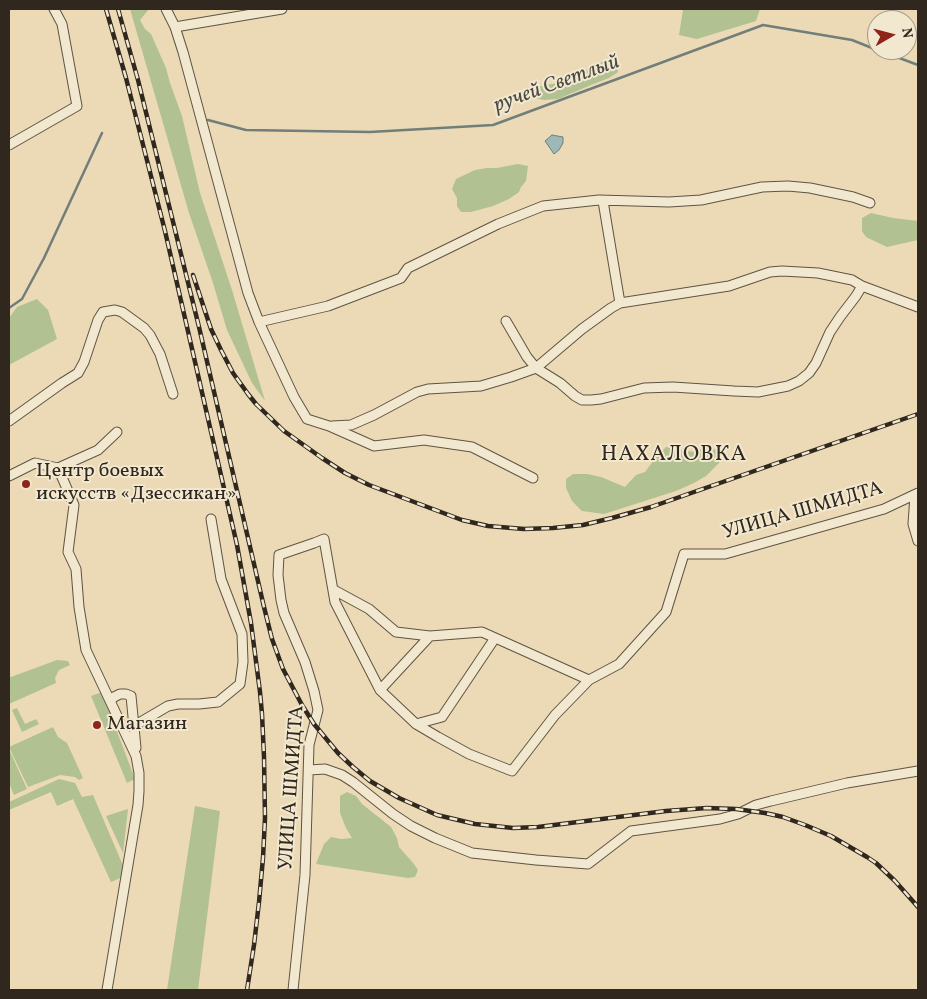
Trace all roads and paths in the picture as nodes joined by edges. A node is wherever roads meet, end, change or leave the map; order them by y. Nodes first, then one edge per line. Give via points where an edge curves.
1 (54, 9) edge
2 (166, 9) edge
3 (282, 9) edge
4 (175, 27) junction
5 (9, 145) edge
6 (603, 200) junction
7 (870, 203) dead end
8 (862, 286) junction
9 (620, 303) junction
10 (918, 307) edge
11 (506, 321) dead end
12 (260, 322) junction
13 (536, 368) junction
14 (172, 394) dead end
15 (9, 420) edge
16 (330, 426) junction
17 (117, 432) dead end
18 (58, 468) junction
19 (9, 476) edge
20 (533, 478) dead end
21 (916, 494) edge
22 (211, 519) dead end
23 (918, 541) edge
24 (334, 590) junction
25 (430, 636) junction
26 (495, 638) junction
27 (589, 680) junction
28 (380, 690) junction
29 (110, 700) junction
30 (416, 724) junction
31 (134, 726) junction
32 (136, 756) junction
33 (309, 770) junction
34 (918, 771) edge
35 (107, 990) edge
36 (293, 990) edge

1 - 5 street via 62,24 77,106
2 - 4 street
3 - 4 street
4 - 12 street via 248,293
6 - 7 street via 701,200 762,187 788,186 810,188
6 - 9 street
6 - 12 street via 543,206 408,268 401,278 328,306
8 - 9 street via 852,280 818,272 782,271 729,286
8 - 10 street
8 - 13 street via 830,332 816,363 799,381 788,386 758,392 673,386 582,400
9 - 13 street via 582,329
11 - 13 street
12 - 16 street via 307,419
13 - 16 street via 481,386 417,392 350,425
14 - 15 street via 160,354 150,335 115,310 103,312 98,320 78,374
16 - 20 street via 374,446 424,440 472,447
17 - 18 street via 98,450
18 - 19 street via 35,462
18 - 29 street via 74,505 68,552 76,569 86,650
21 - 23 street, УЛИЦА ШМИДТА via 913,524
21 - 27 street, УЛИЦА ШМИДТА via 884,509 725,554 684,554 666,612 619,664
22 - 31 street via 221,579 242,634 240,684 218,702 168,706
24 - 25 street via 369,609 396,632
24 - 28 street, УЛИЦА ШМИДТА via 335,602
24 - 33 street, УЛИЦА ШМИДТА via 324,539 279,555 284,612 301,650 318,704 309,745
25 - 26 street via 482,632
25 - 28 street
26 - 27 street
26 - 30 street via 442,717
27 - 30 street, УЛИЦА ШМИДТА via 555,715 512,770 469,754
28 - 30 street, УЛИЦА ШМИДТА
29 - 31 street via 120,694 132,696
29 - 32 street
31 - 32 street
32 - 35 street via 140,791
33 - 34 street via 325,769 342,775 411,826 472,853 588,864 631,831 720,819 771,801
33 - 36 street, УЛИЦА ШМИДТА via 305,875

